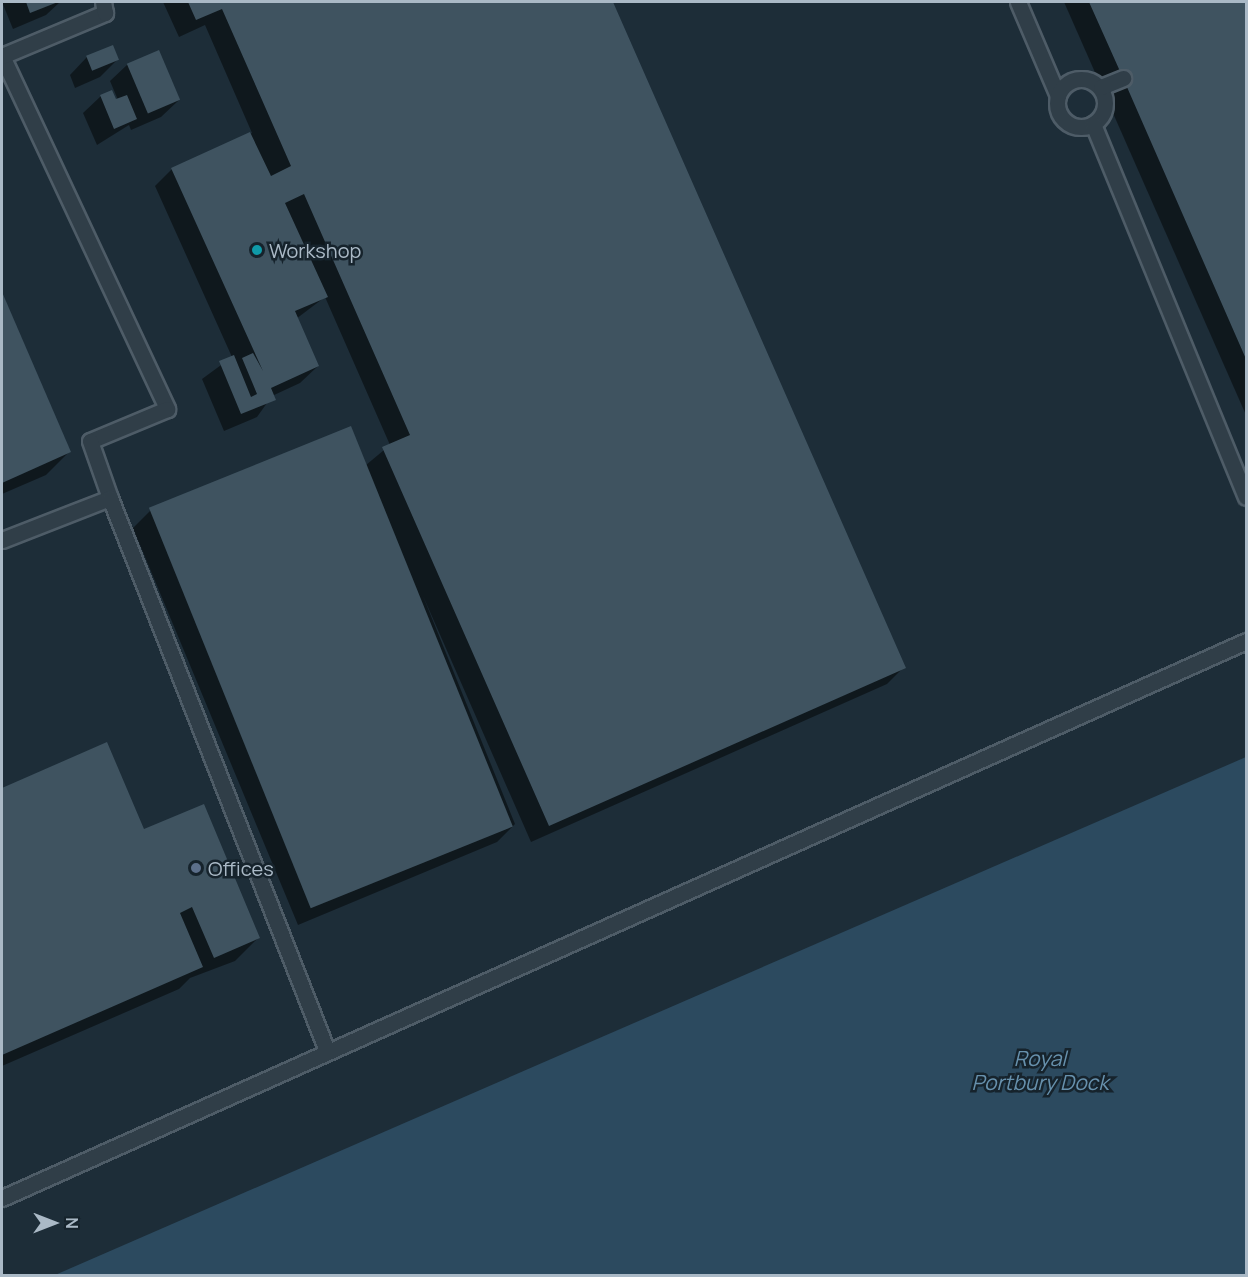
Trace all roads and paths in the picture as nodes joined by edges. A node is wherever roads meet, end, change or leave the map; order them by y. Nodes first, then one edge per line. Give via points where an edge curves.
1 (1018, 2) edge
2 (104, 7) edge
3 (1123, 78) dead end
4 (1101, 87) junction
5 (1058, 96) junction
6 (1093, 124) junction
7 (1246, 497) edge
8 (110, 498) junction
9 (2, 540) edge
10 (1246, 641) edge
11 (327, 1051) junction
12 (2, 1198) edge

1 - 5 lane
2 - 8 lane via 51,36 2,56 167,409 90,441
3 - 4 lane
4 - 5 lane via 1070,80
4 - 6 lane via 1105,108
5 - 6 lane via 1058,115 1065,123
6 - 7 lane
8 - 9 lane
8 - 11 lane
10 - 11 lane
11 - 12 lane

